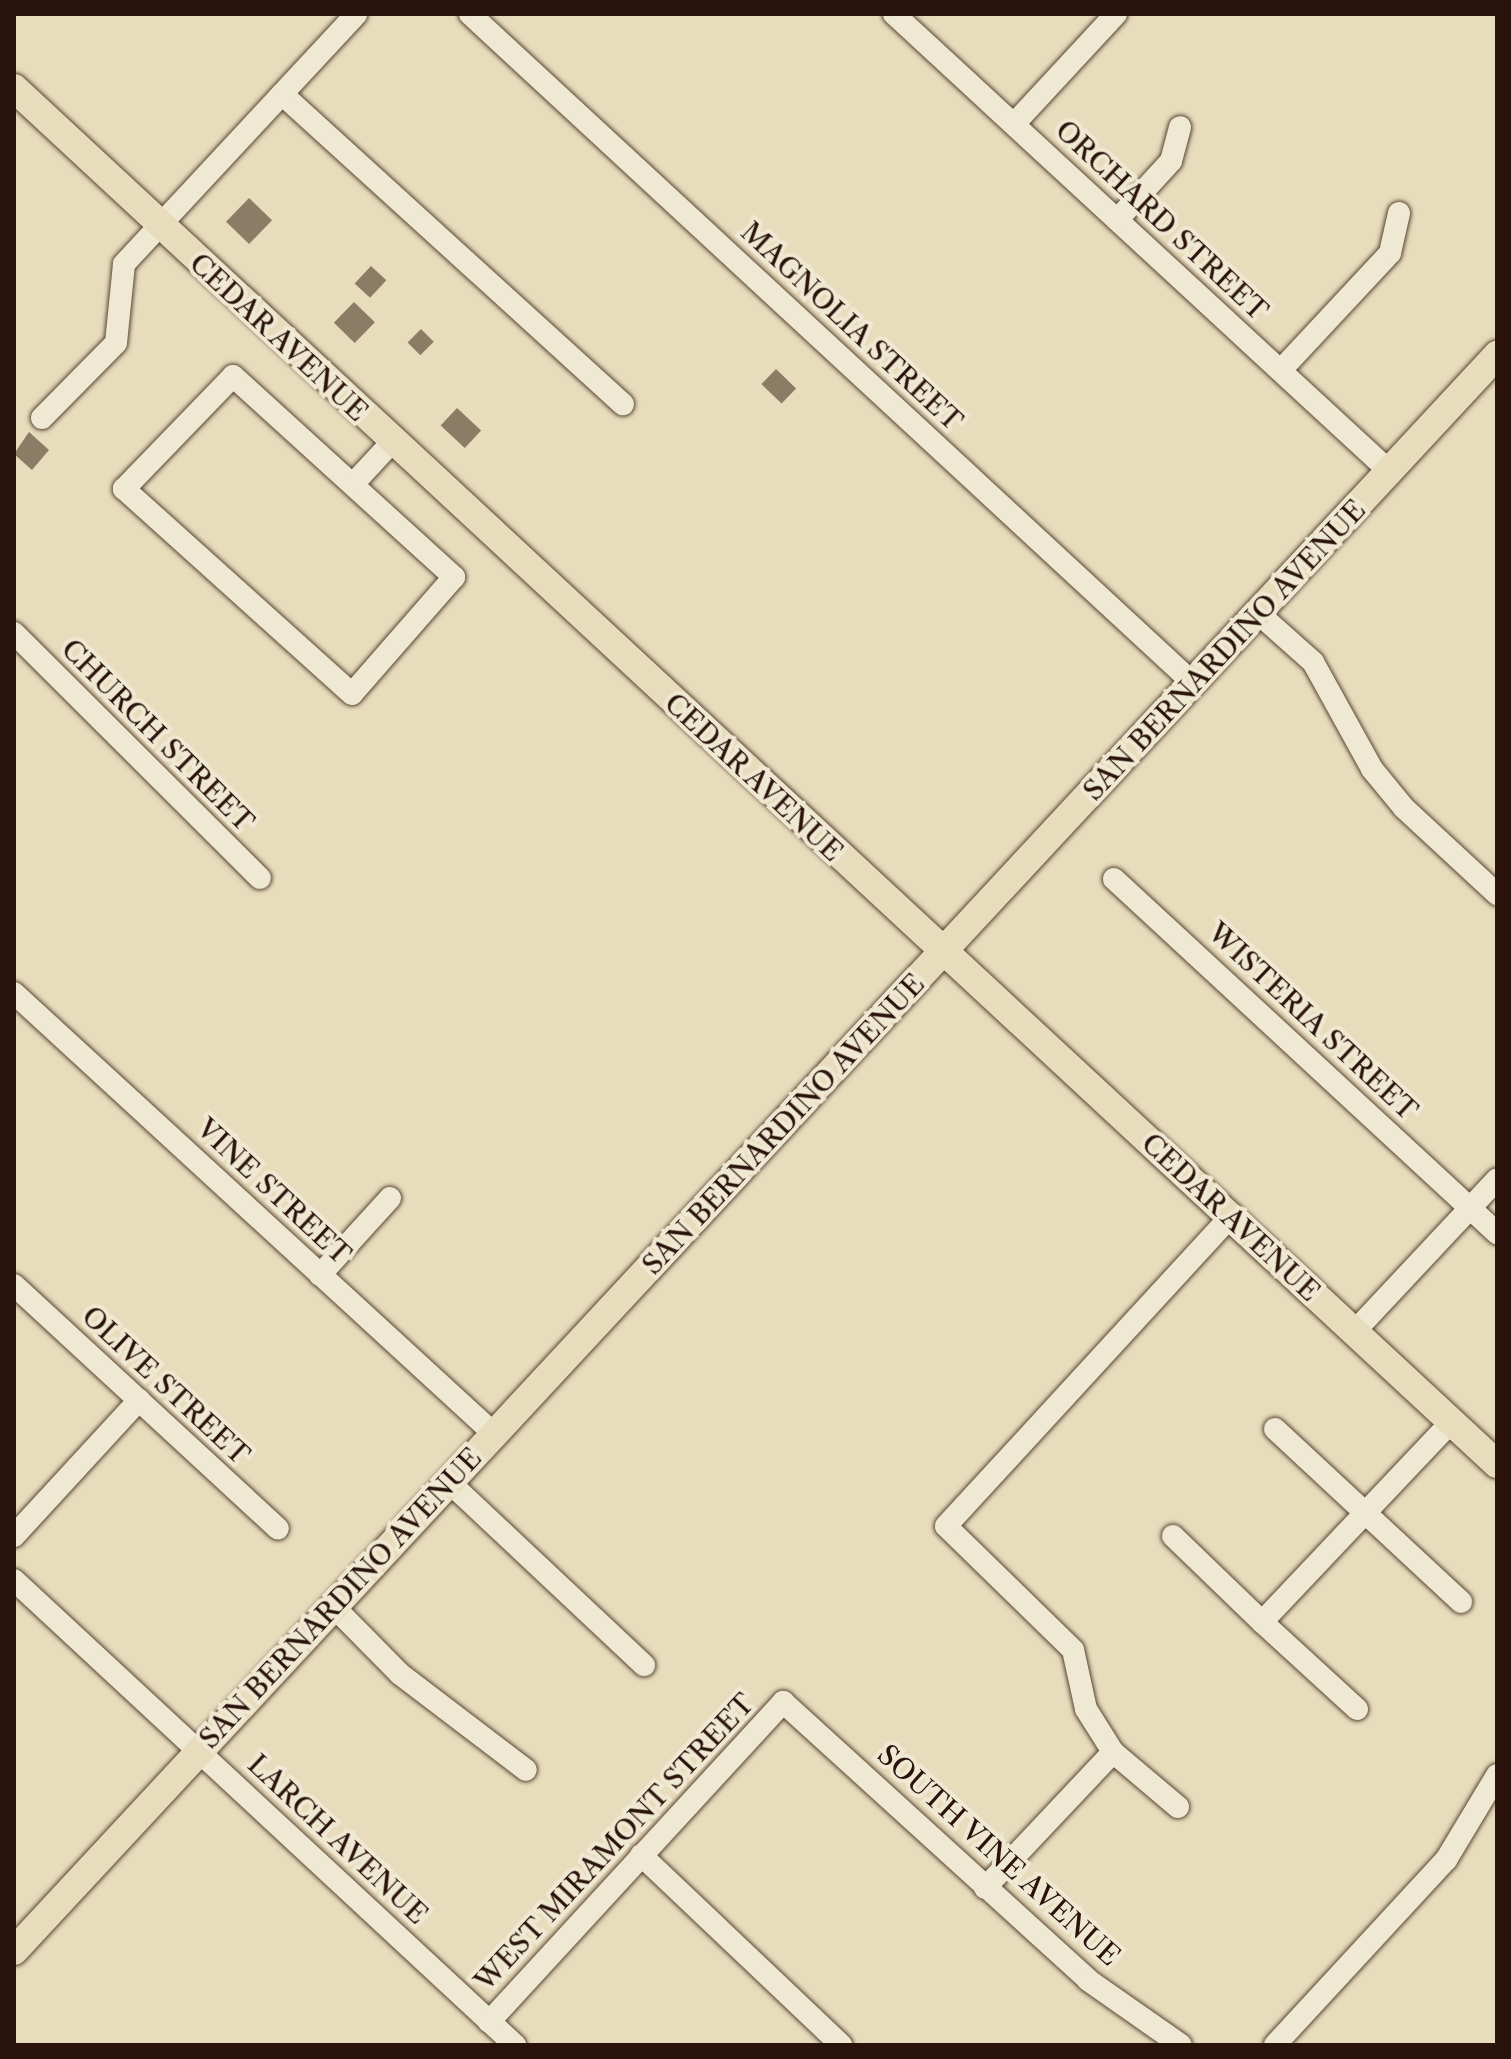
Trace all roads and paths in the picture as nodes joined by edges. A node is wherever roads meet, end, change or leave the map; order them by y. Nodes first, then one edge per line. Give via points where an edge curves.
1 (356, 14) edge
2 (470, 14) edge
3 (894, 14) edge
4 (1116, 14) edge
5 (14, 88) edge
6 (282, 94) junction
7 (1014, 124) junction
8 (1180, 127) dead end
9 (1399, 213) dead end
10 (1117, 220) junction
11 (159, 225) junction
12 (1497, 355) edge
13 (1281, 370) junction
14 (623, 404) dead end
15 (42, 418) dead end
16 (392, 442) junction
17 (1389, 471) junction
18 (355, 482) junction
19 (1258, 613) junction
20 (14, 633) edge
21 (1193, 683) junction
22 (260, 878) dead end
23 (1114, 879) dead end
24 (1497, 894) edge
25 (943, 953) junction
26 (14, 993) edge
27 (1497, 1179) edge
28 (390, 1198) dead end
29 (1471, 1208) junction
30 (1232, 1215) junction
31 (1497, 1233) edge
32 (320, 1275) junction
33 (14, 1285) edge
34 (1354, 1332) junction
35 (139, 1400) junction
36 (1451, 1422) junction
37 (1275, 1429) dead end
38 (493, 1433) junction
39 (1497, 1464) edge
40 (448, 1481) junction
41 (1366, 1512) junction
42 (278, 1529) dead end
43 (14, 1536) edge
44 (1173, 1536) dead end
45 (14, 1580) edge
46 (1461, 1602) dead end
47 (332, 1605) junction
48 (1262, 1622) junction
49 (644, 1665) dead end
50 (783, 1702) joint
51 (1357, 1709) dead end
52 (198, 1750) junction
53 (1113, 1752) junction
54 (526, 1770) dead end
55 (1497, 1775) edge
56 (1178, 1807) dead end
57 (641, 1855) junction
58 (985, 1888) junction
59 (14, 1951) edge
60 (489, 2022) junction
61 (515, 2045) edge
62 (841, 2045) edge
63 (1181, 2045) edge
64 (1275, 2045) edge

1 - 6 street
2 - 21 street, MAGNOLIA STREET
3 - 7 street, ORCHARD STREET
4 - 7 street
5 - 11 main road, CEDAR AVENUE
6 - 11 street
6 - 14 street
7 - 10 street, ORCHARD STREET
8 - 10 street via 1171,161
9 - 13 street via 1390,253
10 - 13 street, ORCHARD STREET
11 - 15 street via 124,264 116,343
11 - 16 main road, CEDAR AVENUE
12 - 17 main road, SAN BERNARDINO AVENUE
13 - 17 street, ORCHARD STREET
16 - 18 street
16 - 25 main road, CEDAR AVENUE
17 - 19 main road, SAN BERNARDINO AVENUE
18 - 18 street via 454,577 352,694 124,489 233,376
19 - 21 main road, SAN BERNARDINO AVENUE
19 - 24 street via 1313,662 1372,769 1404,808
20 - 22 street, CHURCH STREET via 143,769
21 - 25 main road, SAN BERNARDINO AVENUE
23 - 29 street, WISTERIA STREET
25 - 30 main road, CEDAR AVENUE
25 - 38 main road, SAN BERNARDINO AVENUE
26 - 32 street, VINE STREET
27 - 29 street
28 - 32 street
29 - 31 street, WISTERIA STREET
29 - 34 street
30 - 34 main road, CEDAR AVENUE
30 - 53 street via 946,1526 1073,1650 1086,1709
32 - 38 street, VINE STREET
33 - 35 street, OLIVE STREET
34 - 36 main road, CEDAR AVENUE
35 - 42 street, OLIVE STREET
35 - 43 street
36 - 39 main road, CEDAR AVENUE
36 - 41 street
37 - 41 street
38 - 40 main road, SAN BERNARDINO AVENUE
40 - 47 main road, SAN BERNARDINO AVENUE
40 - 49 street
41 - 46 street
41 - 48 street
44 - 48 street
45 - 52 street, LARCH AVENUE
47 - 52 main road, SAN BERNARDINO AVENUE
47 - 54 street via 400,1674
48 - 51 street
50 - 57 street, WEST MIRAMONT STREET
50 - 58 street, SOUTH VINE AVENUE
52 - 59 main road, SAN BERNARDINO AVENUE
52 - 60 street, LARCH AVENUE
53 - 56 street
53 - 58 street
55 - 64 street via 1446,1860
57 - 60 street, WEST MIRAMONT STREET
57 - 62 street
58 - 63 street, SOUTH VINE AVENUE via 1088,1980
60 - 61 street, LARCH AVENUE

